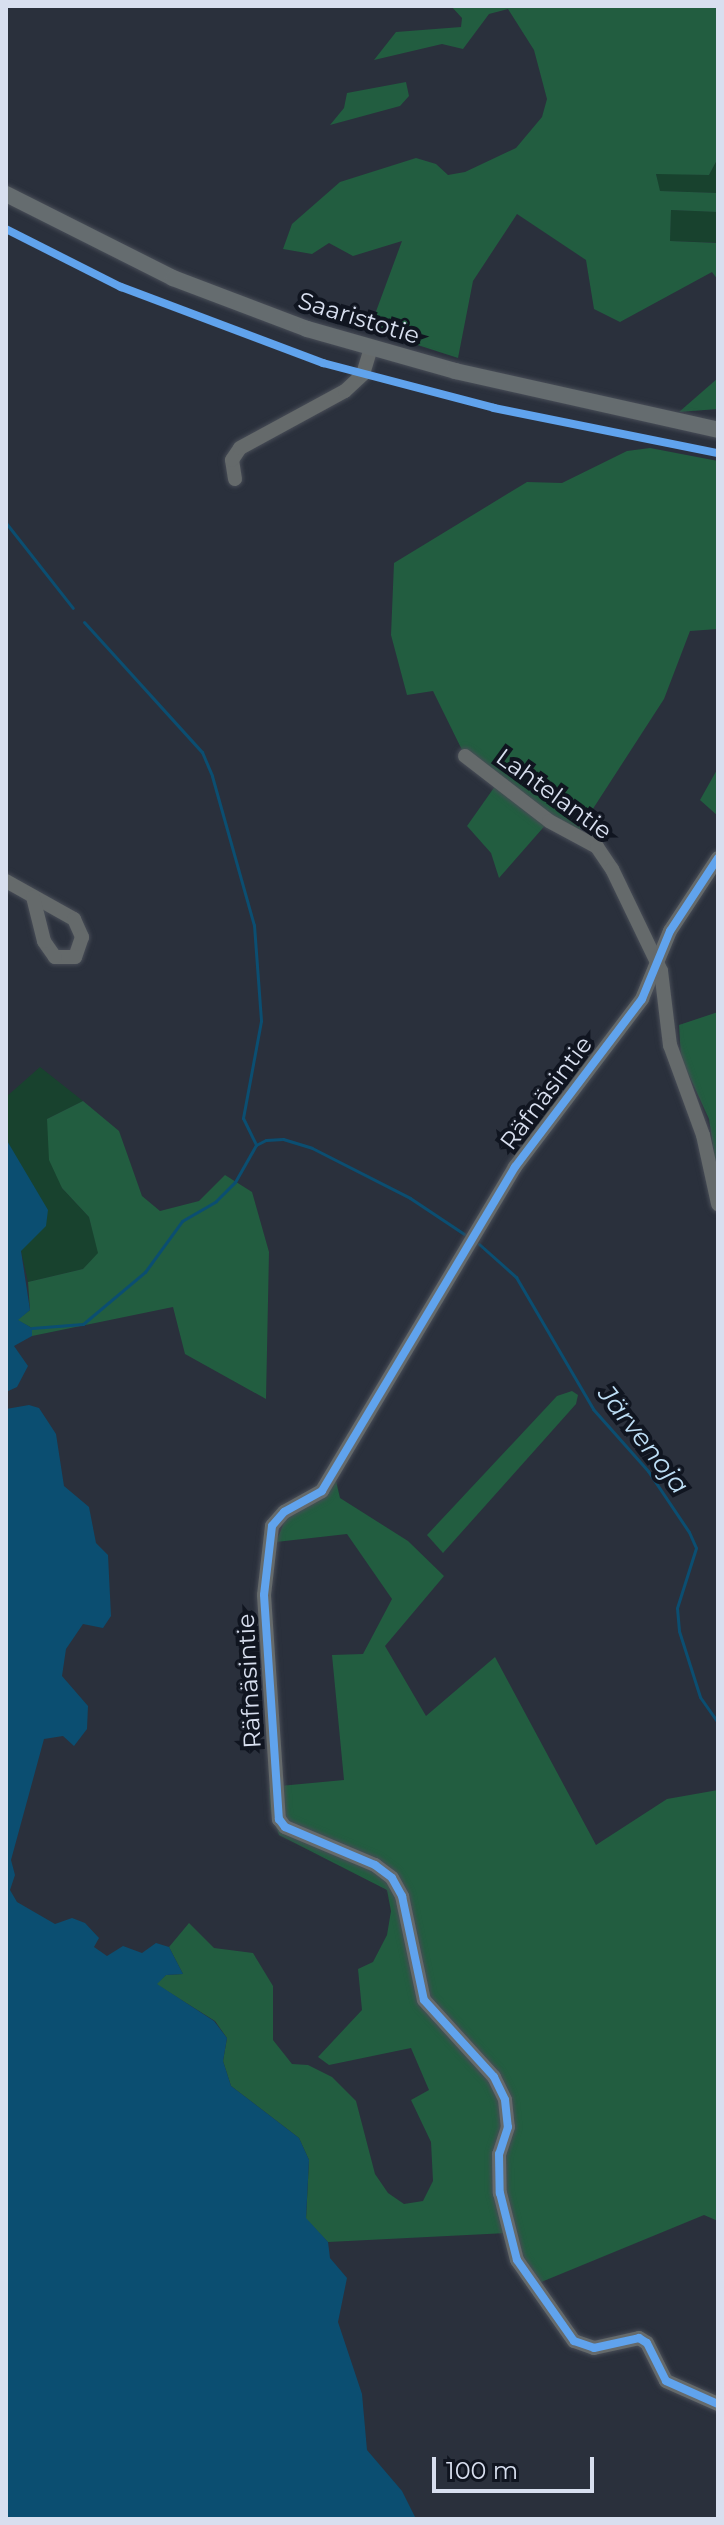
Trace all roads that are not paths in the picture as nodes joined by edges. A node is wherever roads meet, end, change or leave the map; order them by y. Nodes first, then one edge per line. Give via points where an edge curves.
1 (6, 194) edge
2 (371, 348) junction
3 (718, 430) edge
4 (235, 479) dead end
5 (465, 756) dead end
6 (718, 858) edge
7 (6, 881) edge
8 (33, 897) dead end
9 (656, 956) junction
10 (718, 1204) edge
11 (718, 2404) edge

1 - 2 main road, Saaristotie via 173,278
2 - 3 main road, Saaristotie
2 - 4 street via 363,374 345,391 240,448 232,460
5 - 9 street, Lahtelantie via 549,821 597,847
6 - 9 street, Räfnäsintie
7 - 8 street
9 - 10 street, Lahtelantie via 670,1045 703,1135
9 - 11 street, Räfnäsintie via 642,999 515,1167 322,1491 284,1512 272,1526 265,1565 266,1662 279,1819 285,1827 392,1878 402,1896 424,2000 494,2077 505,2100 508,2127 499,2154 500,2193 517,2260 574,2341 594,2348 639,2338 666,2381

